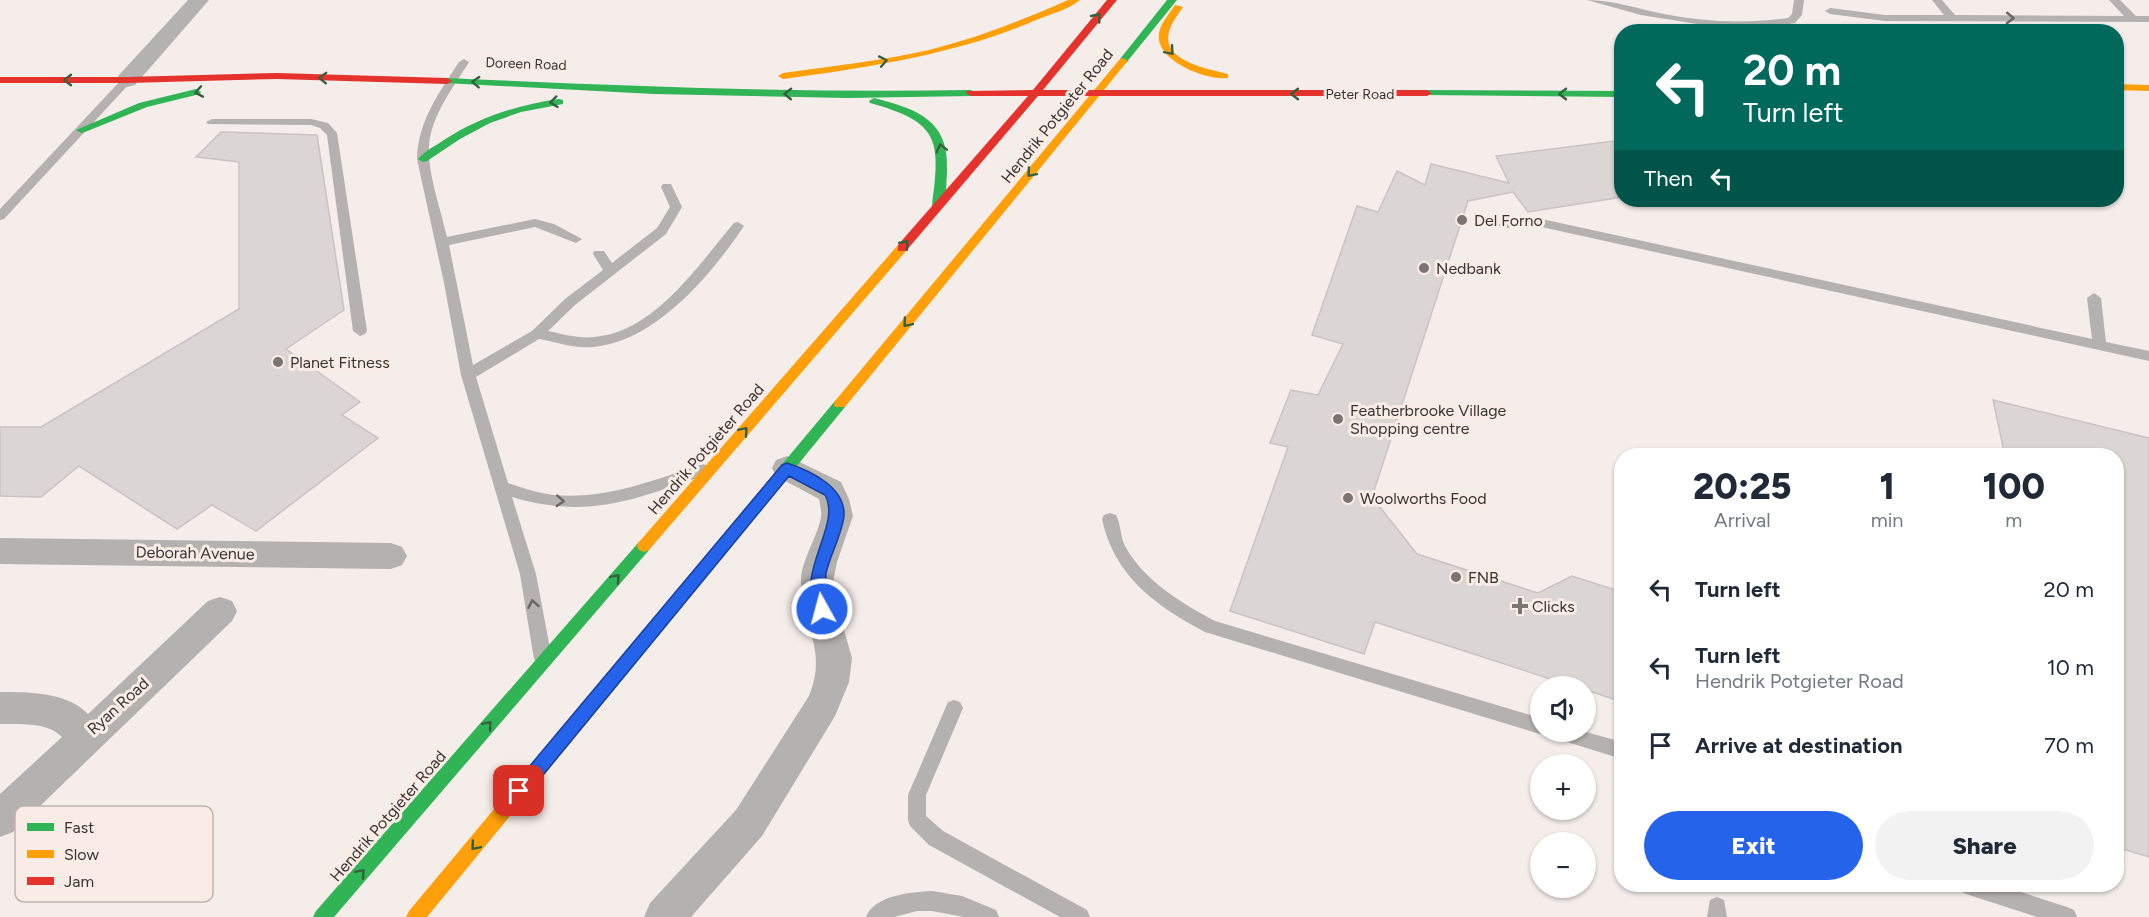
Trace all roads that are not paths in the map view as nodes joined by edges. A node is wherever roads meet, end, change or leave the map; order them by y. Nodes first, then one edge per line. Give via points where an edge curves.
1 (199, 0) edge
2 (1074, 0) edge
3 (1112, 0) edge
4 (1172, 0) edge
5 (1182, 0) edge
6 (1592, 0) edge
7 (1799, 0) edge
8 (1937, 0) edge
9 (2114, 0) edge
10 (1830, 11) dead end
11 (1952, 17) junction
12 (2133, 19) junction
13 (2149, 19) edge
14 (124, 58) dead end
15 (147, 58) junction
16 (169, 59) dead end
17 (464, 62) dead end
18 (1029, 73) dead end
19 (889, 74) dead end
20 (1057, 74) junction
21 (1105, 74) junction
22 (1131, 75) dead end
23 (1173, 75) dead end
24 (277, 76) junction
25 (0, 80) edge
26 (127, 80) junction
27 (453, 81) junction
28 (2124, 87) edge
29 (2149, 88) edge
30 (653, 91) junction
31 (1035, 92) junction
32 (1098, 93) junction
33 (1614, 94) edge
34 (846, 95) junction
35 (212, 122) dead end
36 (81, 130) junction
37 (423, 159) junction
38 (667, 187) dead end
39 (938, 206) junction
40 (0, 216) edge
41 (1503, 225) dead end
42 (738, 226) dead end
43 (576, 239) dead end
44 (443, 242) junction
45 (599, 254) dead end
46 (611, 271) junction
47 (2094, 298) dead end
48 (360, 331) dead end
49 (537, 334) junction
50 (2100, 345) junction
51 (2149, 356) edge
52 (468, 375) junction
53 (715, 466) junction
54 (787, 468) junction
55 (503, 488) junction
56 (1110, 519) dead end
57 (0, 551) edge
58 (391, 556) dead end
59 (220, 611) dead end
60 (543, 662) junction
61 (0, 708) edge
62 (954, 708) dead end
63 (1530, 723) edge
64 (87, 738) junction
65 (1593, 742) edge
66 (1614, 749) edge
67 (0, 819) edge
68 (1990, 892) edge
69 (322, 917) edge
70 (416, 917) edge
71 (664, 917) edge
72 (876, 917) edge
73 (989, 917) edge
74 (1080, 917) edge
75 (2067, 917) edge

1 - 15 street
19 -> 2 main road via 777,75 938,50 1033,19
20 -> 3 main road, Hendrik Potgieter Road
4 - 21 main road, Hendrik Potgieter Road
5 -> 23 main road via 1166,29 1164,45 1188,66 1230,76
6 - 7 lane via 1654,15 1718,24 1791,21 1797,15
8 - 11 lane
9 - 12 lane
10 - 11 lane via 1885,18
11 -> 12 lane
12 - 13 lane
14 - 15 main road
15 - 16 main road
15 - 26 street
17 - 27 lane
18 - 20 main road
20 - 31 main road, Hendrik Potgieter Road
21 - 22 main road
21 - 32 main road, Hendrik Potgieter Road
24 - 26 main road, Doreen Road
27 -> 24 main road, Doreen Road
24 -> 36 main road via 143,105
26 -> 25 main road, Doreen Road
26 - 36 lane
30 -> 27 main road, Doreen Road
27 - 37 lane via 430,116
28 - 29 main road
34 -> 30 main road, Doreen Road
30 -> 37 main road via 498,112 479,120
31 - 32 main road, Peter Road
31 - 34 main road, Doreen Road
31 - 39 main road, Hendrik Potgieter Road
33 -> 32 main road, Peter Road
32 -> 54 main road, Hendrik Potgieter Road
39 -> 34 main road via 944,153 939,138 916,116 901,109
35 - 48 lane via 311,122 321,124 333,135
36 - 40 lane
37 - 44 lane
38 - 46 lane via 676,207 670,220 662,231
53 -> 39 main road, Hendrik Potgieter Road
41 - 50 lane via 1528,220
42 - 49 lane via 646,325 594,343
43 - 44 lane via 535,223
44 - 52 lane
45 - 46 lane
46 - 49 lane
47 - 50 lane
49 - 52 lane
50 - 51 lane
52 - 55 lane
55 -> 53 lane via 552,501 589,502 630,494
60 -> 53 main road, Hendrik Potgieter Road
54 -> 70 main road, Hendrik Potgieter Road
54 - 71 street via 830,491 834,499 837,516 817,582 835,658 832,682 823,705 749,823
60 -> 55 lane via 528,574
56 - 63 lane via 1118,547 1134,569 1186,615 1211,627
57 - 58 street, Deborah Avenue
59 - 64 street, Ryan Road
69 -> 60 main road, Hendrik Potgieter Road
61 - 64 street, Ryan Road via 26,708 66,716
62 - 74 lane via 917,795 917,820 936,838
64 - 67 street
65 - 66 lane
68 - 75 lane
72 - 73 lane via 921,900 971,908

